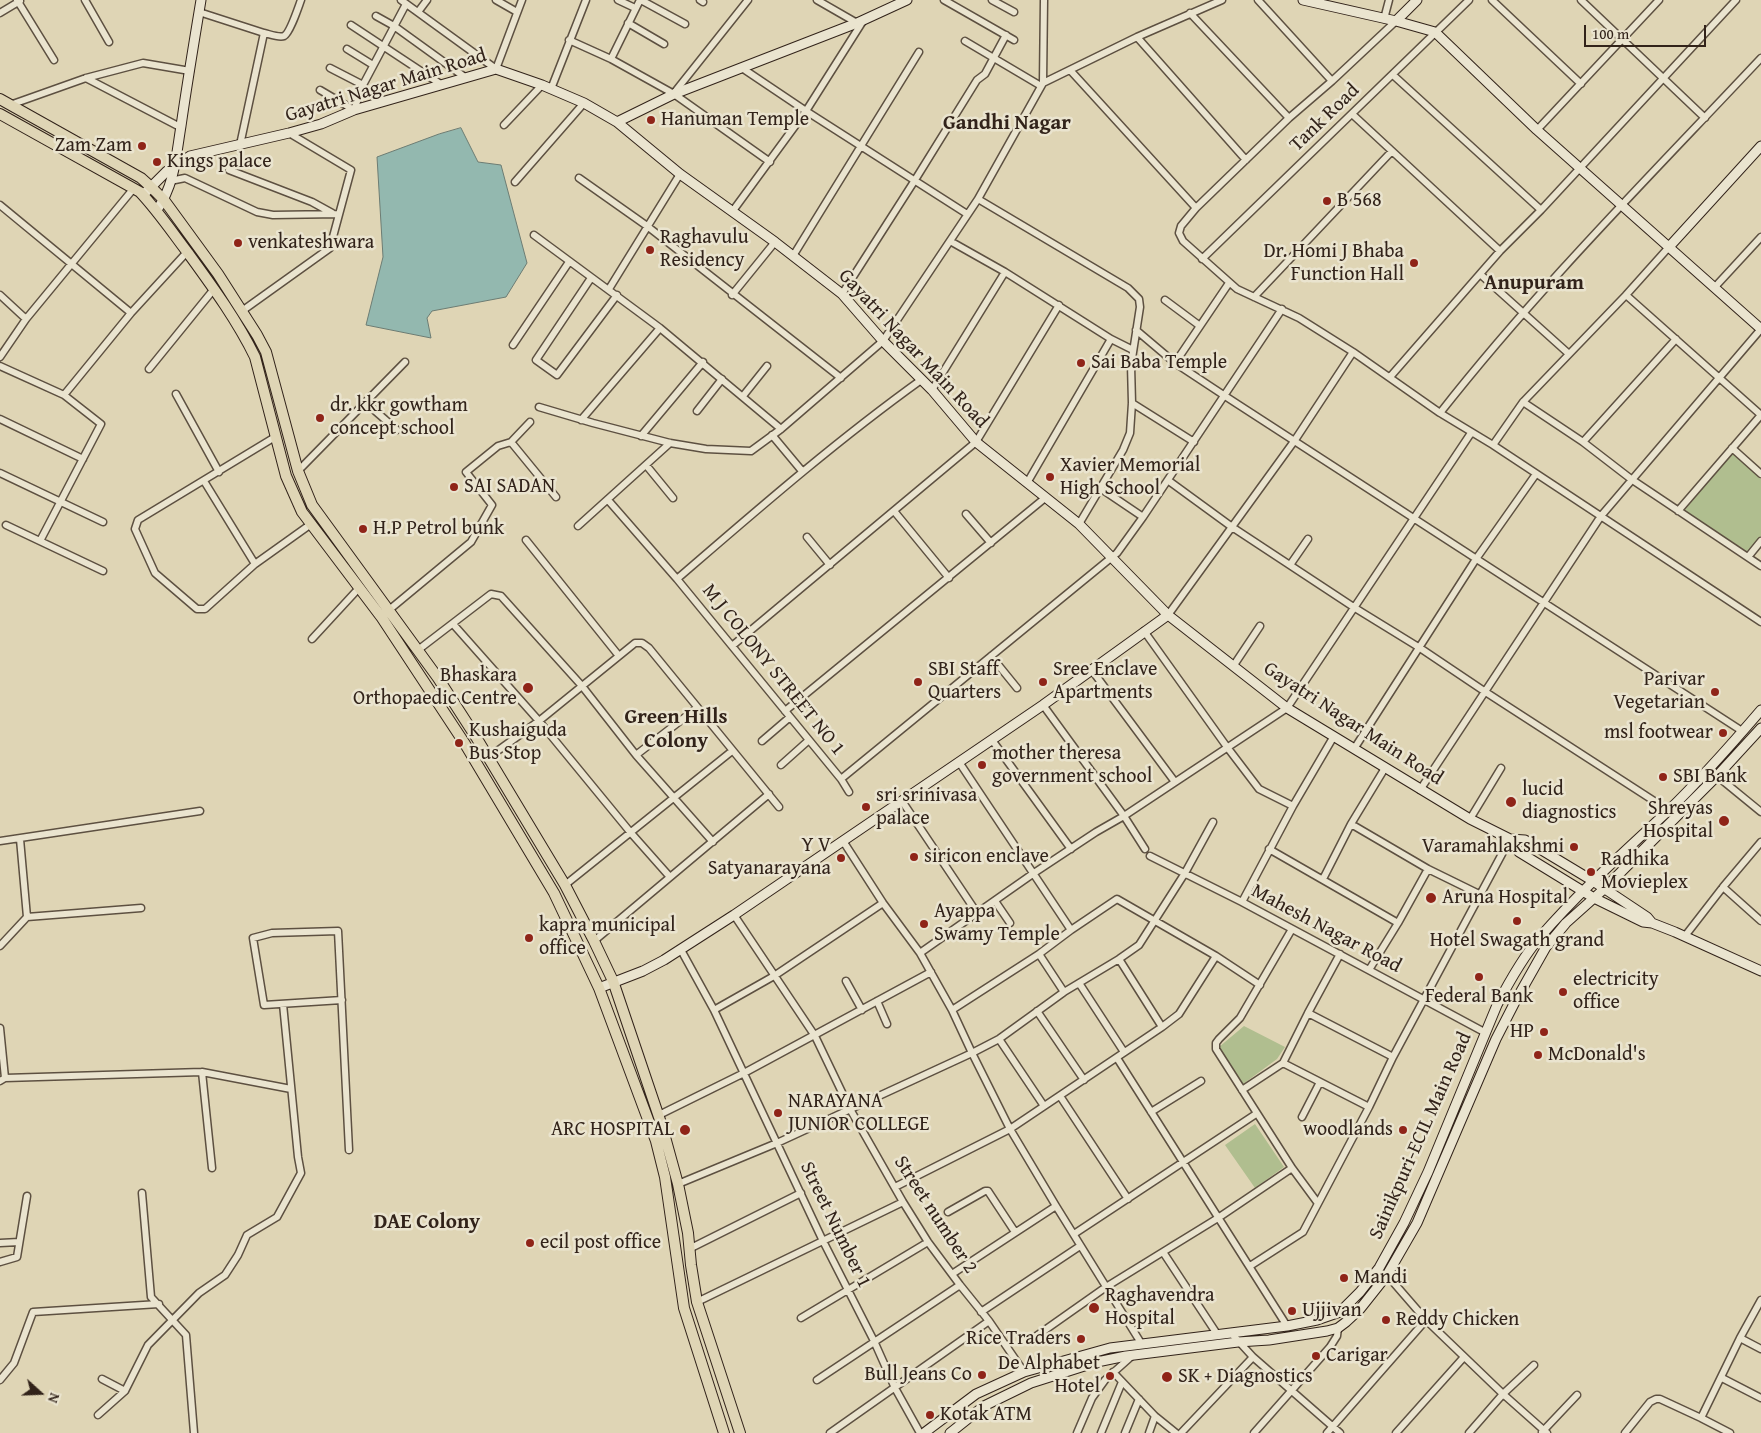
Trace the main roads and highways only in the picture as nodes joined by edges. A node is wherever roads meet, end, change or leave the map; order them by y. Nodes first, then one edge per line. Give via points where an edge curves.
1 (0, 99) edge
2 (0, 114) edge
3 (724, 1433) edge
4 (740, 1433) edge

1 - 4 main road via 141,178 164,200 218,274 266,352 298,471 312,505 438,678 565,885 613,981 659,1115 678,1184 698,1302
2 - 3 main road via 134,188 157,210 214,289 255,357 275,438 296,501 382,618 478,766 554,893 599,988 656,1141 665,1177 684,1308

